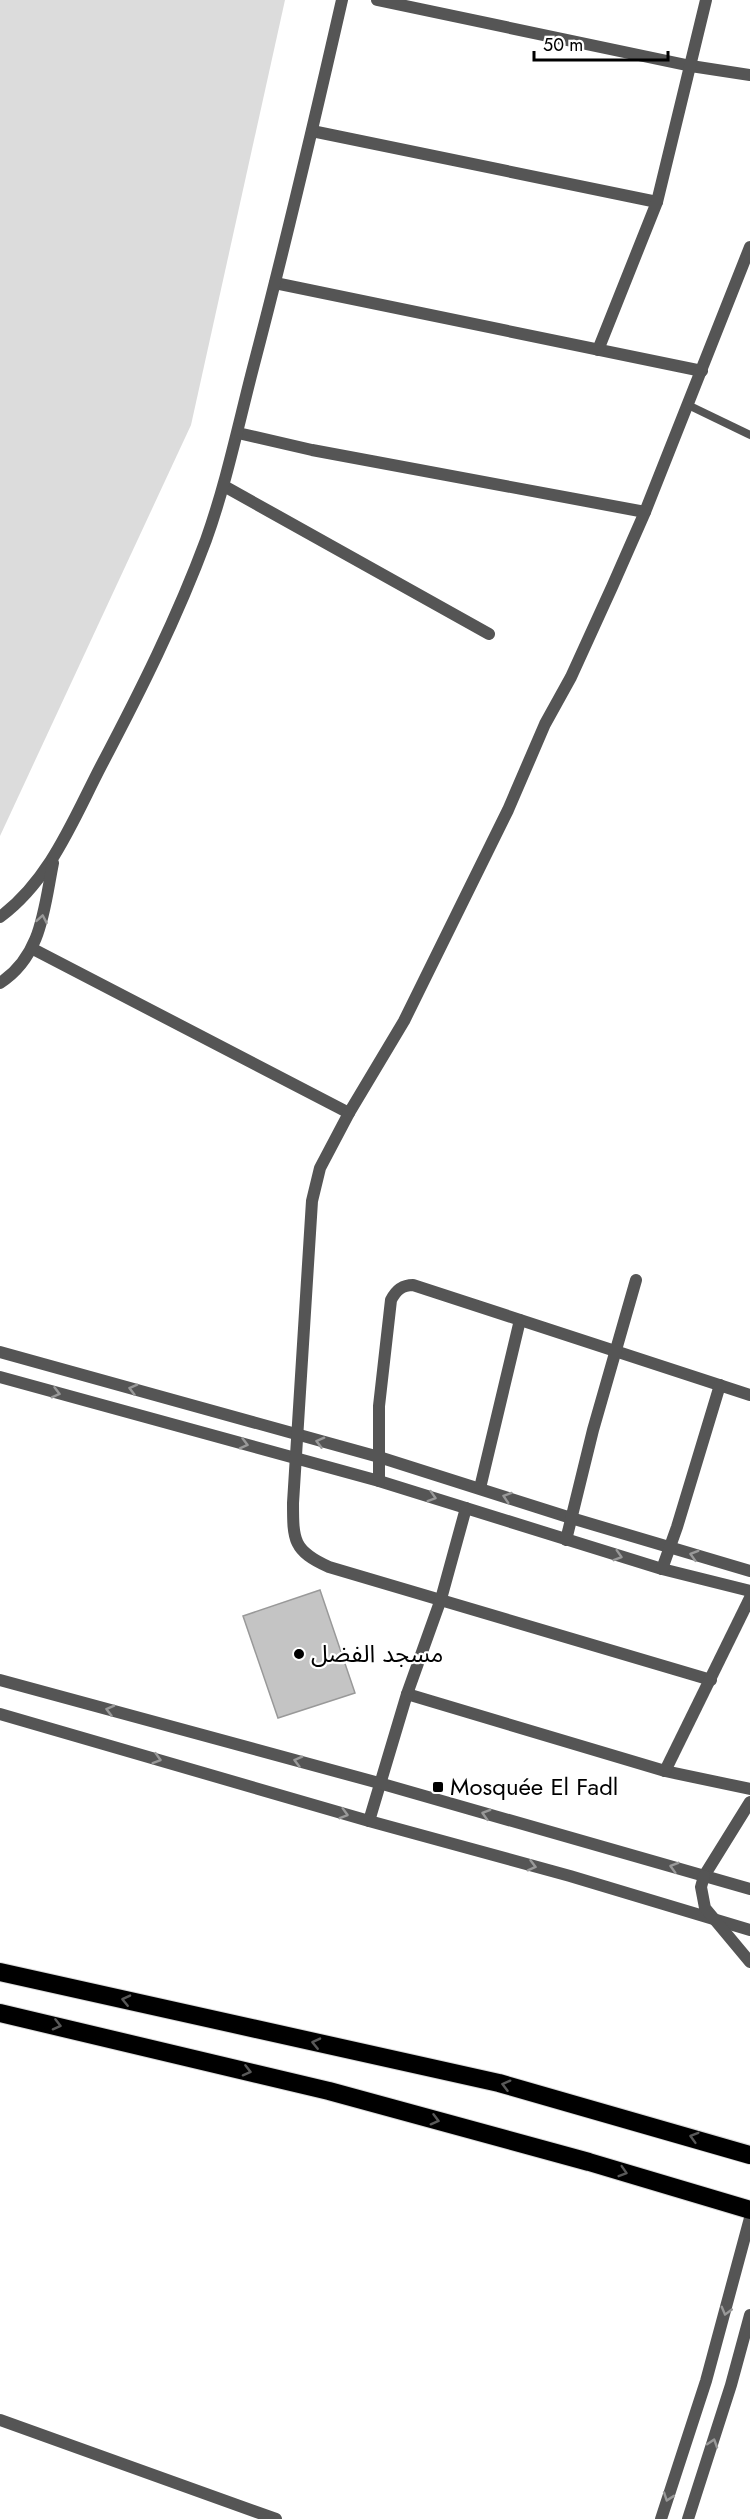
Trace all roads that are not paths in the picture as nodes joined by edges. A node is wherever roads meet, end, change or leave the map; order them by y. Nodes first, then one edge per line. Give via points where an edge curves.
1 (342, 0) edge
2 (377, 0) edge
3 (706, 0) edge
4 (691, 66) junction
5 (750, 75) edge
6 (312, 131) junction
7 (657, 202) junction
8 (750, 248) edge
9 (276, 283) junction
10 (598, 350) junction
11 (702, 371) junction
12 (688, 405) junction
13 (238, 433) junction
14 (750, 435) edge
15 (224, 486) junction
16 (645, 512) junction
17 (489, 634) dead end
18 (53, 859) junction
19 (0, 917) edge
20 (33, 949) junction
21 (0, 983) edge
22 (349, 1113) junction
23 (636, 1280) dead end
24 (520, 1320) junction
25 (616, 1350) junction
26 (0, 1352) edge
27 (0, 1377) edge
28 (720, 1385) junction
29 (750, 1395) edge
30 (298, 1436) junction
31 (379, 1457) junction
32 (296, 1458) junction
33 (378, 1481) junction
34 (480, 1488) junction
35 (466, 1508) junction
36 (571, 1518) junction
37 (566, 1540) junction
38 (670, 1548) junction
39 (662, 1569) junction
40 (750, 1571) edge
41 (750, 1592) edge
42 (750, 1598) edge
43 (441, 1599) junction
44 (0, 1680) edge
45 (711, 1680) junction
46 (407, 1694) junction
47 (0, 1714) edge
48 (665, 1771) junction
49 (379, 1783) junction
50 (750, 1789) edge
51 (750, 1802) edge
52 (369, 1821) junction
53 (704, 1876) junction
54 (750, 1889) edge
55 (712, 1917) junction
56 (750, 1930) edge
57 (750, 1962) edge
58 (0, 1972) edge
59 (0, 2013) edge
60 (750, 2155) edge
61 (750, 2210) edge
62 (750, 2218) edge
63 (750, 2315) edge
64 (0, 2420) edge
65 (276, 2519) edge
66 (661, 2519) edge
67 (688, 2519) edge

1 - 6 street
2 - 4 street
3 - 4 street
4 - 5 street
4 - 7 street
6 - 7 street
6 - 9 street
7 - 10 street
8 - 11 street
9 - 10 street
9 - 13 street
10 - 11 street
11 - 12 street
12 - 14 lane
12 - 16 street
13 - 15 street
13 - 16 street via 324,453
15 - 17 street
15 - 18 street via 168,632
16 - 22 street via 508,810 404,1021
18 - 19 street via 31,889
20 -> 18 street
20 - 21 street via 18,970
20 - 22 street
22 - 30 street via 320,1168 312,1201
23 - 25 street
24 - 25 street
24 - 31 street via 413,1285 396,1291 391,1300 381,1369
24 - 34 street
25 - 28 street
25 - 36 street
30 -> 26 street
27 -> 32 street
28 - 29 street
28 - 38 street
31 -> 30 street
30 - 32 street
31 - 33 street
31 - 34 street
32 - 33 street
32 - 43 street via 293,1525 302,1552 329,1567
33 -> 35 street
36 -> 34 street
35 - 37 street
35 - 43 street
36 - 37 street
36 - 38 street
37 -> 39 street
38 - 39 street
40 -> 38 street
39 - 41 street
42 - 45 street
43 - 45 street
43 - 46 street
49 -> 44 street
45 - 48 street
46 - 48 street
46 - 49 street
47 -> 52 street
48 - 50 street
49 - 52 street
53 -> 49 street
51 - 53 street
52 -> 55 street
53 - 54 street
53 - 55 street via 702,1898
55 - 56 street
55 - 57 street
60 -> 58 highway via 499,2083
59 -> 61 highway via 329,2091
62 -> 66 street via 706,2381
67 -> 63 street
64 - 65 street

